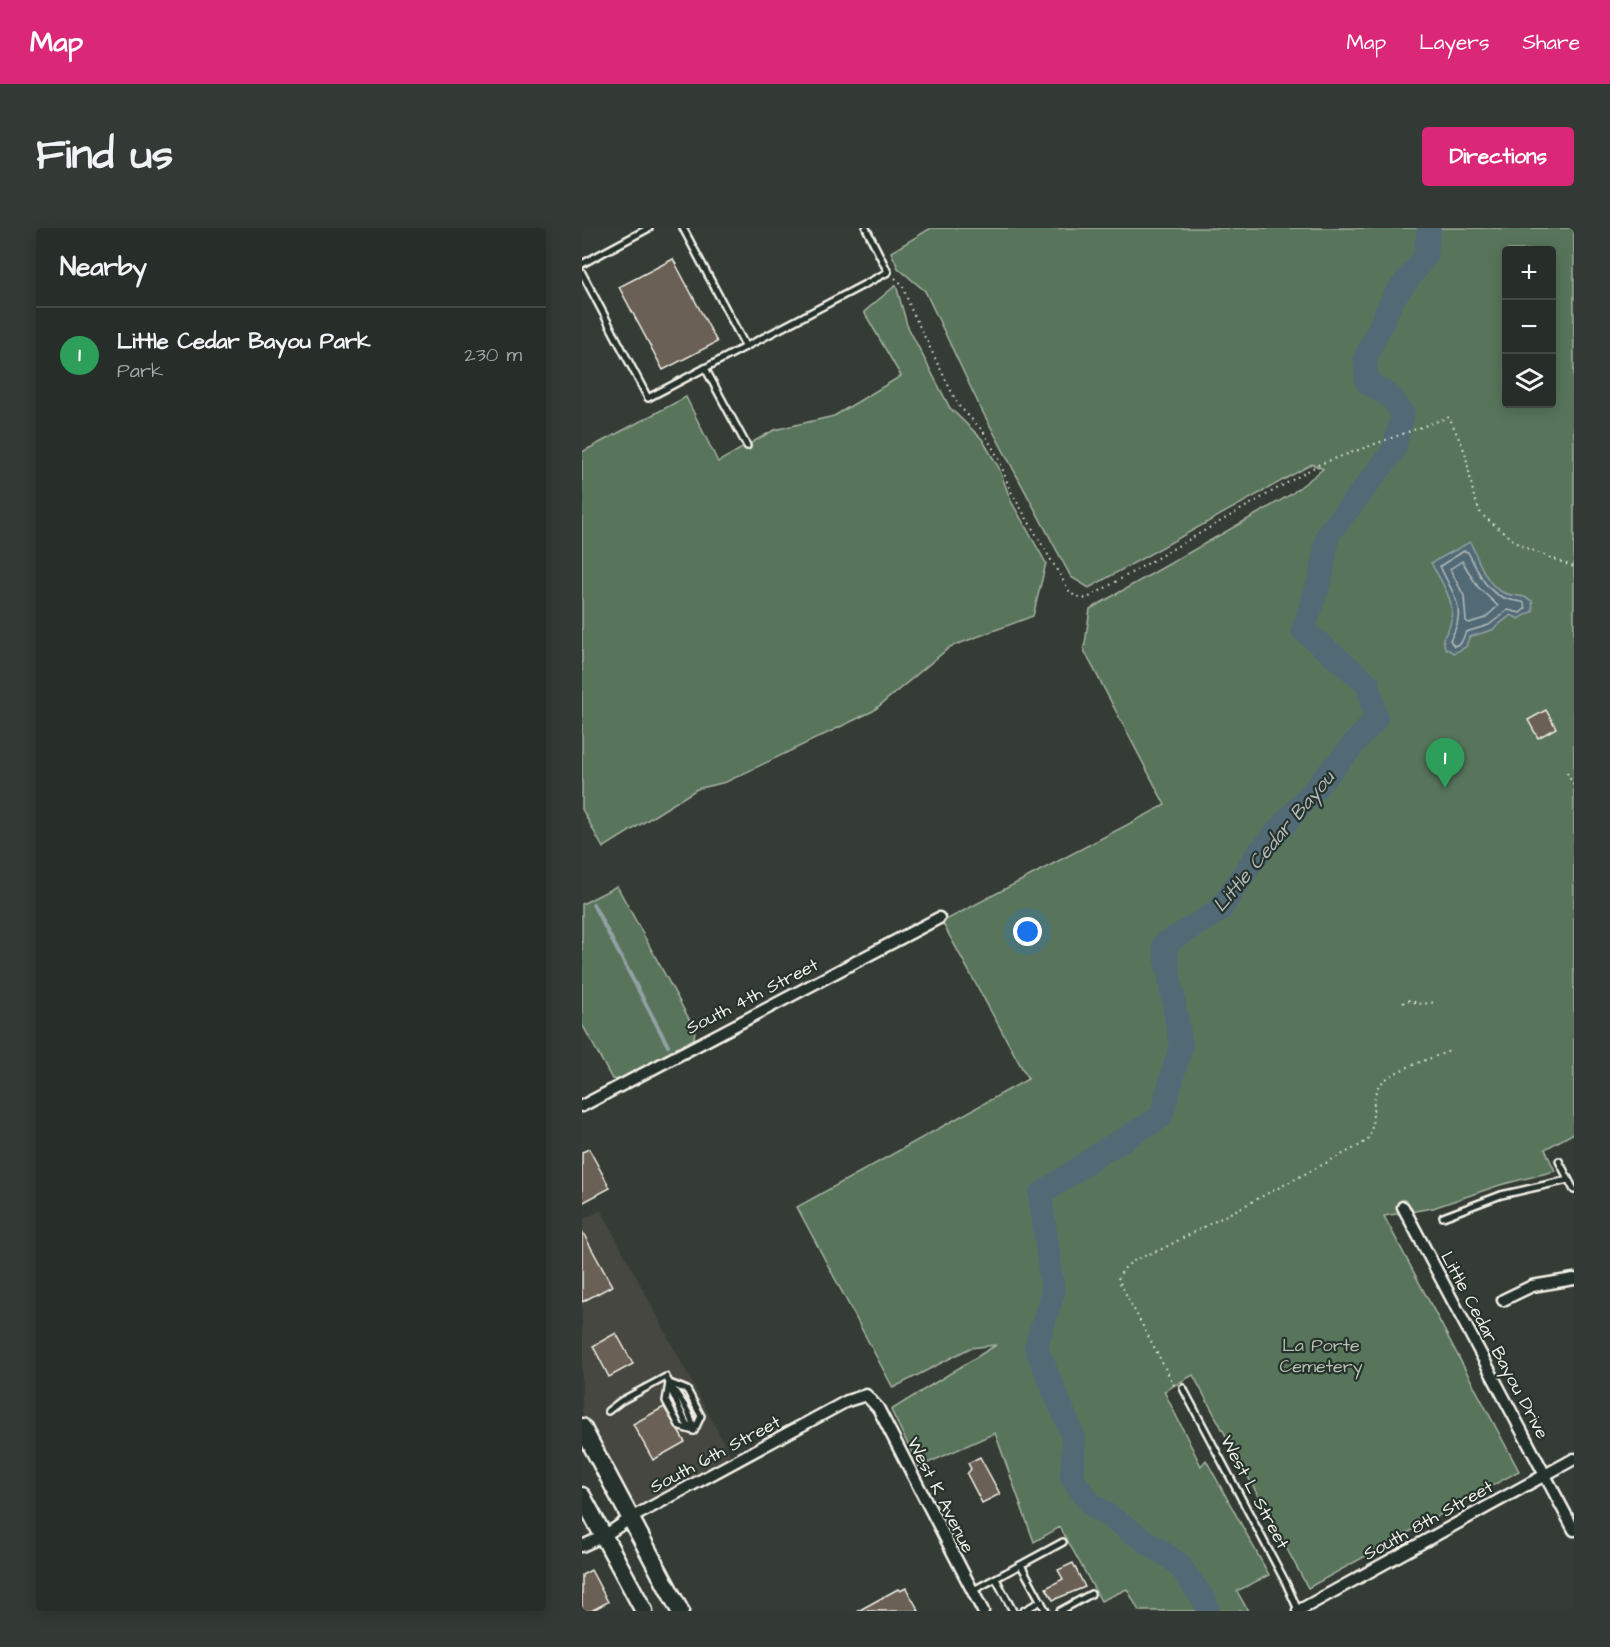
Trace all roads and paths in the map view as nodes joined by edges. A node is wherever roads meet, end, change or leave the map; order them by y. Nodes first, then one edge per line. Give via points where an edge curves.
1 (649, 228) edge
2 (683, 228) edge
3 (866, 228) edge
4 (582, 264) edge
5 (888, 272) junction
6 (582, 273) edge
7 (746, 347) junction
8 (705, 368) junction
9 (747, 446) dead end
10 (1574, 567) edge
11 (1567, 773) dead end
12 (1574, 786) edge
13 (939, 918) dead end
14 (1436, 1002) dead end
15 (1404, 1003) dead end
16 (1452, 1050) dead end
17 (582, 1106) edge
18 (1559, 1161) dead end
19 (1569, 1180) junction
20 (1574, 1190) edge
21 (1403, 1207) dead end
22 (1443, 1217) dead end
23 (1574, 1278) edge
24 (1503, 1300) dead end
25 (669, 1383) junction
26 (1180, 1390) joint
27 (866, 1395) joint
28 (608, 1411) dead end
29 (582, 1427) edge
30 (1574, 1459) edge
31 (1544, 1474) junction
32 (582, 1496) edge
33 (631, 1518) junction
34 (1574, 1530) edge
35 (604, 1536) junction
36 (1063, 1542) dead end
37 (582, 1546) edge
38 (1021, 1565) junction
39 (996, 1579) junction
40 (972, 1592) junction
41 (1091, 1594) dead end
42 (1041, 1601) junction
43 (644, 1611) edge
44 (680, 1611) edge
45 (983, 1611) edge
46 (1013, 1611) edge
47 (1023, 1611) edge
48 (1046, 1611) edge
49 (1060, 1611) edge
50 (1298, 1611) edge

1 - 4 lane
2 - 7 lane
3 - 5 lane
5 - 7 lane
5 - 10 path via 902,284 958,405 983,431 1010,490 1071,594 1086,599 1320,464 1449,417 1465,452 1481,514 1519,545
6 - 8 lane via 648,398
7 - 8 lane
8 - 9 lane
11 - 12 path
13 - 17 street, South 4th Street
14 - 15 path
16 - 26 path via 1382,1082 1377,1090 1370,1137 1362,1144 1128,1263 1122,1270 1118,1279
18 - 19 lane
19 - 20 lane
19 - 22 lane via 1501,1195
21 - 31 street, Little Cedar Bayou Drive
23 - 24 street via 1532,1286
25 - 25 lane via 693,1420 694,1431 680,1427 666,1401
25 - 28 lane via 666,1377
26 - 50 lane, West L Street
27 - 33 street, South 6th Street via 848,1401
27 - 40 street, West K Avenue via 878,1408
29 - 33 main road
30 - 31 street, South 8th Street
31 - 34 street, Little Cedar Bayou Drive
31 - 50 street, South 8th Street
32 - 35 main road
33 - 35 street, South 6th Street
33 - 44 main road
35 - 37 street, South 6th Street
35 - 43 main road
36 - 38 lane
38 - 39 lane
38 - 42 lane
39 - 40 lane
39 - 46 lane
40 - 45 street, West K Avenue
41 - 49 lane
42 - 47 lane
42 - 48 lane

